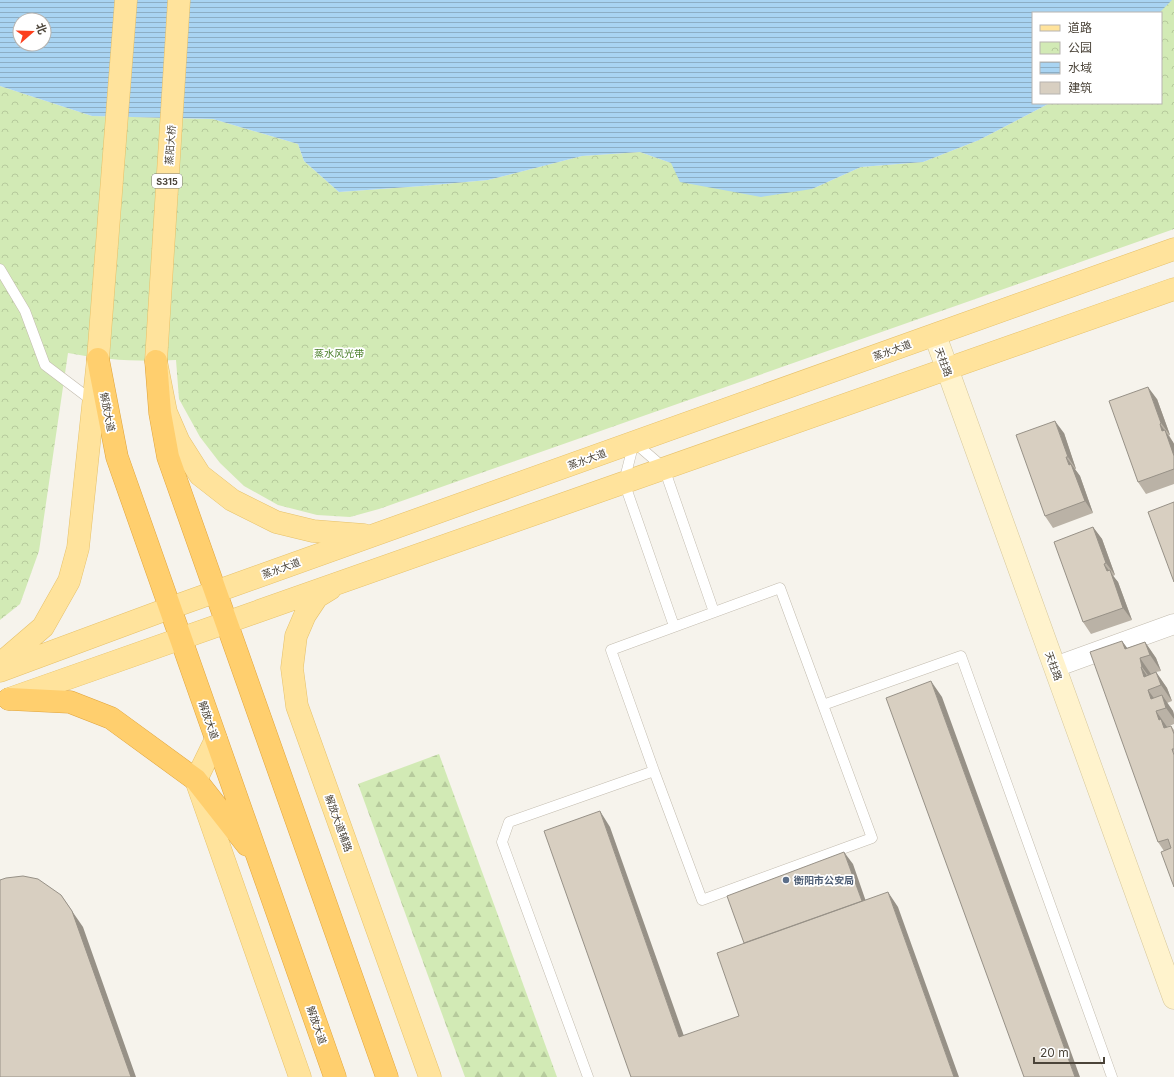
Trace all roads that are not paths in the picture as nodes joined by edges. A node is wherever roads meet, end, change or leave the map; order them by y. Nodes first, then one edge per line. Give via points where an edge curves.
1 (126, 0) edge
2 (179, 0) edge
3 (1174, 249) edge
4 (0, 269) edge
5 (1174, 289) edge
6 (935, 335) junction
7 (98, 359) junction
8 (156, 361) junction
9 (947, 369) junction
10 (94, 402) junction
11 (634, 442) junction
12 (664, 468) junction
13 (624, 482) junction
14 (374, 535) junction
15 (342, 581) junction
16 (216, 592) junction
17 (170, 608) junction
18 (714, 612) junction
19 (227, 622) junction
20 (1174, 624) edge
21 (674, 626) junction
22 (181, 640) junction
23 (0, 664) edge
24 (1055, 667) junction
25 (0, 671) edge
26 (4, 701) edge
27 (823, 705) junction
28 (216, 739) junction
29 (654, 771) junction
30 (196, 780) junction
31 (258, 859) junction
32 (1174, 998) edge
33 (300, 1077) edge
34 (335, 1077) edge
35 (387, 1077) edge
36 (430, 1077) edge
37 (588, 1077) edge
38 (1112, 1077) edge

1 - 7 main road
2 - 8 main road, 蒸阳大桥 / S315
3 - 6 main road, 蒸水大道
4 - 10 lane via 25,311 45,365
5 - 9 main road
6 - 9 street, 天柱路
6 - 11 main road, 蒸水大道
7 - 10 main road
7 - 17 highway, 解放大道 via 117,457
8 - 14 main road, 蒸阳大桥 via 166,412 179,442 200,475 232,500 276,522 313,531
8 - 16 highway via 160,413 168,457
9 - 12 main road
9 - 24 street, 天柱路
10 - 23 main road via 78,548 69,581 43,627
11 - 12 lane
11 - 13 lane
11 - 14 main road, 蒸水大道
12 - 13 main road
12 - 18 lane
13 - 15 main road
13 - 21 lane
14 - 16 main road, 蒸水大道
15 - 19 main road
15 - 36 main road, 解放大道辅路 via 317,597 305,615 296,636 292,668 297,706
16 - 17 main road, 蒸水大道
16 - 19 highway
17 - 22 highway, 解放大道
17 - 25 main road, 蒸水大道
18 - 21 lane
18 - 27 lane via 780,588
19 - 22 main road
19 - 35 highway
20 - 24 street
21 - 29 lane via 611,650
22 - 26 main road
22 - 28 highway, 解放大道
24 - 32 street, 天柱路
26 - 30 highway via 70,702 111,718
27 - 29 lane via 872,838 702,900
27 - 38 lane via 961,656
28 - 30 main road
28 - 31 highway, 解放大道
29 - 37 lane via 509,822 502,842
30 - 31 highway
30 - 33 main road
31 - 34 highway, 解放大道

